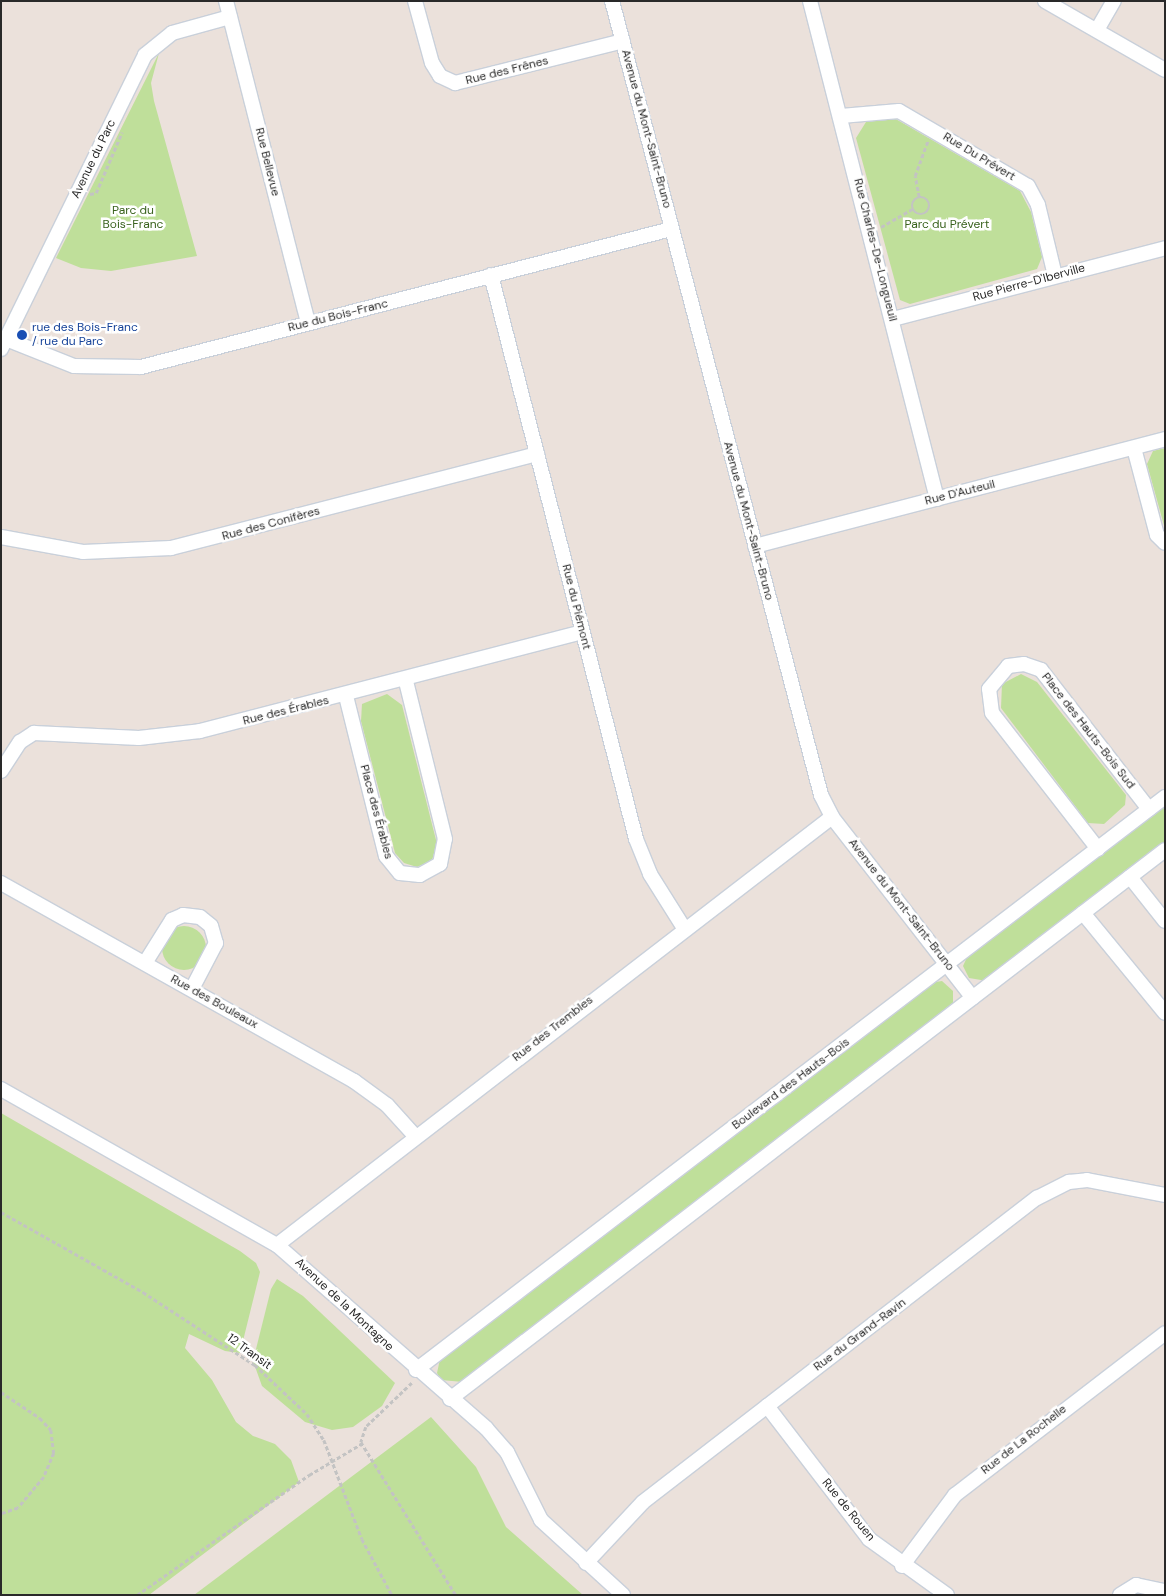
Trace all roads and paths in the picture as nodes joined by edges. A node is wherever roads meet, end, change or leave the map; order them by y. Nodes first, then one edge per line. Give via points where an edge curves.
1 (226, 1) edge
2 (415, 1) edge
3 (612, 1) edge
4 (810, 1) edge
5 (1045, 1) edge
6 (1114, 1) edge
7 (230, 17) junction
8 (1097, 30) junction
9 (623, 41) junction
10 (1165, 70) edge
11 (841, 116) junction
12 (934, 130) junction
13 (919, 197) junction
14 (912, 209) junction
15 (672, 229) junction
16 (870, 230) junction
17 (1165, 248) edge
18 (491, 275) junction
19 (1055, 276) junction
20 (893, 319) junction
21 (308, 324) junction
22 (4, 344) edge
23 (1165, 439) edge
24 (1134, 448) junction
25 (537, 454) junction
26 (937, 499) junction
27 (1, 537) edge
28 (1165, 543) edge
29 (755, 546) junction
30 (582, 632) junction
31 (406, 681) junction
32 (346, 696) junction
33 (1, 771) edge
34 (1165, 797) edge
35 (1149, 809) junction
36 (832, 817) junction
37 (1098, 849) junction
38 (1165, 850) edge
39 (1130, 877) junction
40 (1, 883) edge
41 (1083, 913) junction
42 (1165, 921) edge
43 (684, 928) junction
44 (945, 962) junction
45 (145, 963) junction
46 (192, 989) junction
47 (973, 998) junction
48 (1165, 1013) edge
49 (1, 1089) edge
50 (416, 1136) junction
51 (1165, 1195) edge
52 (1, 1212) edge
53 (277, 1245) junction
54 (1165, 1334) edge
55 (416, 1370) junction
56 (1, 1392) edge
57 (406, 1393) dead end
58 (450, 1400) junction
59 (767, 1406) junction
60 (361, 1444) junction
61 (332, 1465) junction
62 (1, 1514) edge
63 (586, 1563) junction
64 (902, 1566) junction
65 (1165, 1591) edge
66 (137, 1595) edge
67 (392, 1595) edge
68 (456, 1595) edge
69 (623, 1595) edge
70 (948, 1595) edge
71 (1120, 1595) edge

1 - 7 street, Rue Bellevue
2 - 9 street, Rue des Frênes via 432,63 440,76 455,83
3 - 9 street, Avenue du Mont-Saint-Bruno
4 - 11 street, Rue Charles-De-Longueuil
5 - 8 street
6 - 8 street
7 - 21 street, Rue Bellevue
7 - 22 street, Avenue du Parc via 172,34 145,55
8 - 10 street
9 - 15 street, Avenue du Mont-Saint-Bruno
11 - 12 street, Rue Du Prévert via 896,110
11 - 16 street, Rue Charles-De-Longueuil
12 - 13 path via 915,176
12 - 19 street, Rue Du Prévert via 1030,189
13 - 14 path
13 - 14 path via 929,202 929,210 921,215
14 - 16 path via 896,222
15 - 18 street, Rue du Bois-Franc
15 - 29 street, Avenue du Mont-Saint-Bruno
16 - 20 street, Rue Charles-De-Longueuil
17 - 19 street, Rue Pierre-D'Iberville
18 - 21 street, Rue du Bois-Franc
18 - 25 street, Rue du Piémont
19 - 20 street, Rue Pierre-D'Iberville
20 - 26 street, Rue Charles-De-Longueuil
21 - 22 street, Rue du Bois-Franc via 123,369 74,366
23 - 24 street, Rue D'Auteuil
24 - 26 street, Rue D'Auteuil
24 - 28 street via 1157,535
25 - 27 street, Rue des Conifères via 156,551 76,552
25 - 30 street, Rue du Piémont
26 - 29 street, Rue D'Auteuil
29 - 36 street, Avenue du Mont-Saint-Bruno via 812,766
30 - 31 street, Rue des Érables
30 - 43 street, Rue du Piémont via 642,856
31 - 32 street, Rue des Érables
31 - 32 street, Place des Érables via 445,839 440,864 420,875 400,873 386,856
32 - 33 street, Rue des Érables via 168,736 31,734 20,742
34 - 35 street, Boulevard des Hauts-Bois
35 - 37 street, Boulevard des Hauts-Bois
35 - 37 street, Place des Hauts-Bois Sud via 1041,670 1024,664 1008,666 990,689 992,713
36 - 43 street, Rue des Trembles
36 - 44 street, Avenue du Mont-Saint-Bruno
37 - 44 street, Boulevard des Hauts-Bois
38 - 39 street
39 - 41 street
39 - 42 street
40 - 45 street, Rue des Bouleaux
41 - 47 street
41 - 48 street
43 - 50 street, Rue des Trembles
44 - 47 street, Avenue du Mont-Saint-Bruno
44 - 55 street, Boulevard des Hauts-Bois
45 - 46 street, Rue des Bouleaux
45 - 46 street via 163,929 176,917 203,919 213,929 216,943
46 - 50 street, Rue des Bouleaux via 363,1086
47 - 58 street
49 - 53 street, Avenue de la Montagne
50 - 53 street, Rue des Trembles
51 - 59 street, Rue du Grand-Ravin via 1088,1180 1048,1191
52 - 61 path, 12 Transit via 143,1292 255,1365 307,1414 324,1440
53 - 55 street, Avenue de la Montagne
54 - 64 street, Rue de La Rochelle via 955,1494
55 - 58 street, Avenue de la Montagne
56 - 62 path via 40,1418 51,1430 54,1453 44,1477 18,1508
57 - 60 path via 366,1427
58 - 63 street, Avenue de la Montagne via 500,1443 532,1509
59 - 63 street, Rue du Grand-Ravin via 643,1502
59 - 64 street, Rue de Rouen via 866,1535
60 - 61 path
60 - 68 path
61 - 66 path via 309,1475
61 - 67 path, 12 Transit
63 - 69 street, Avenue de la Montagne
64 - 70 street, Rue de Rouen
65 - 71 street via 1136,1585

